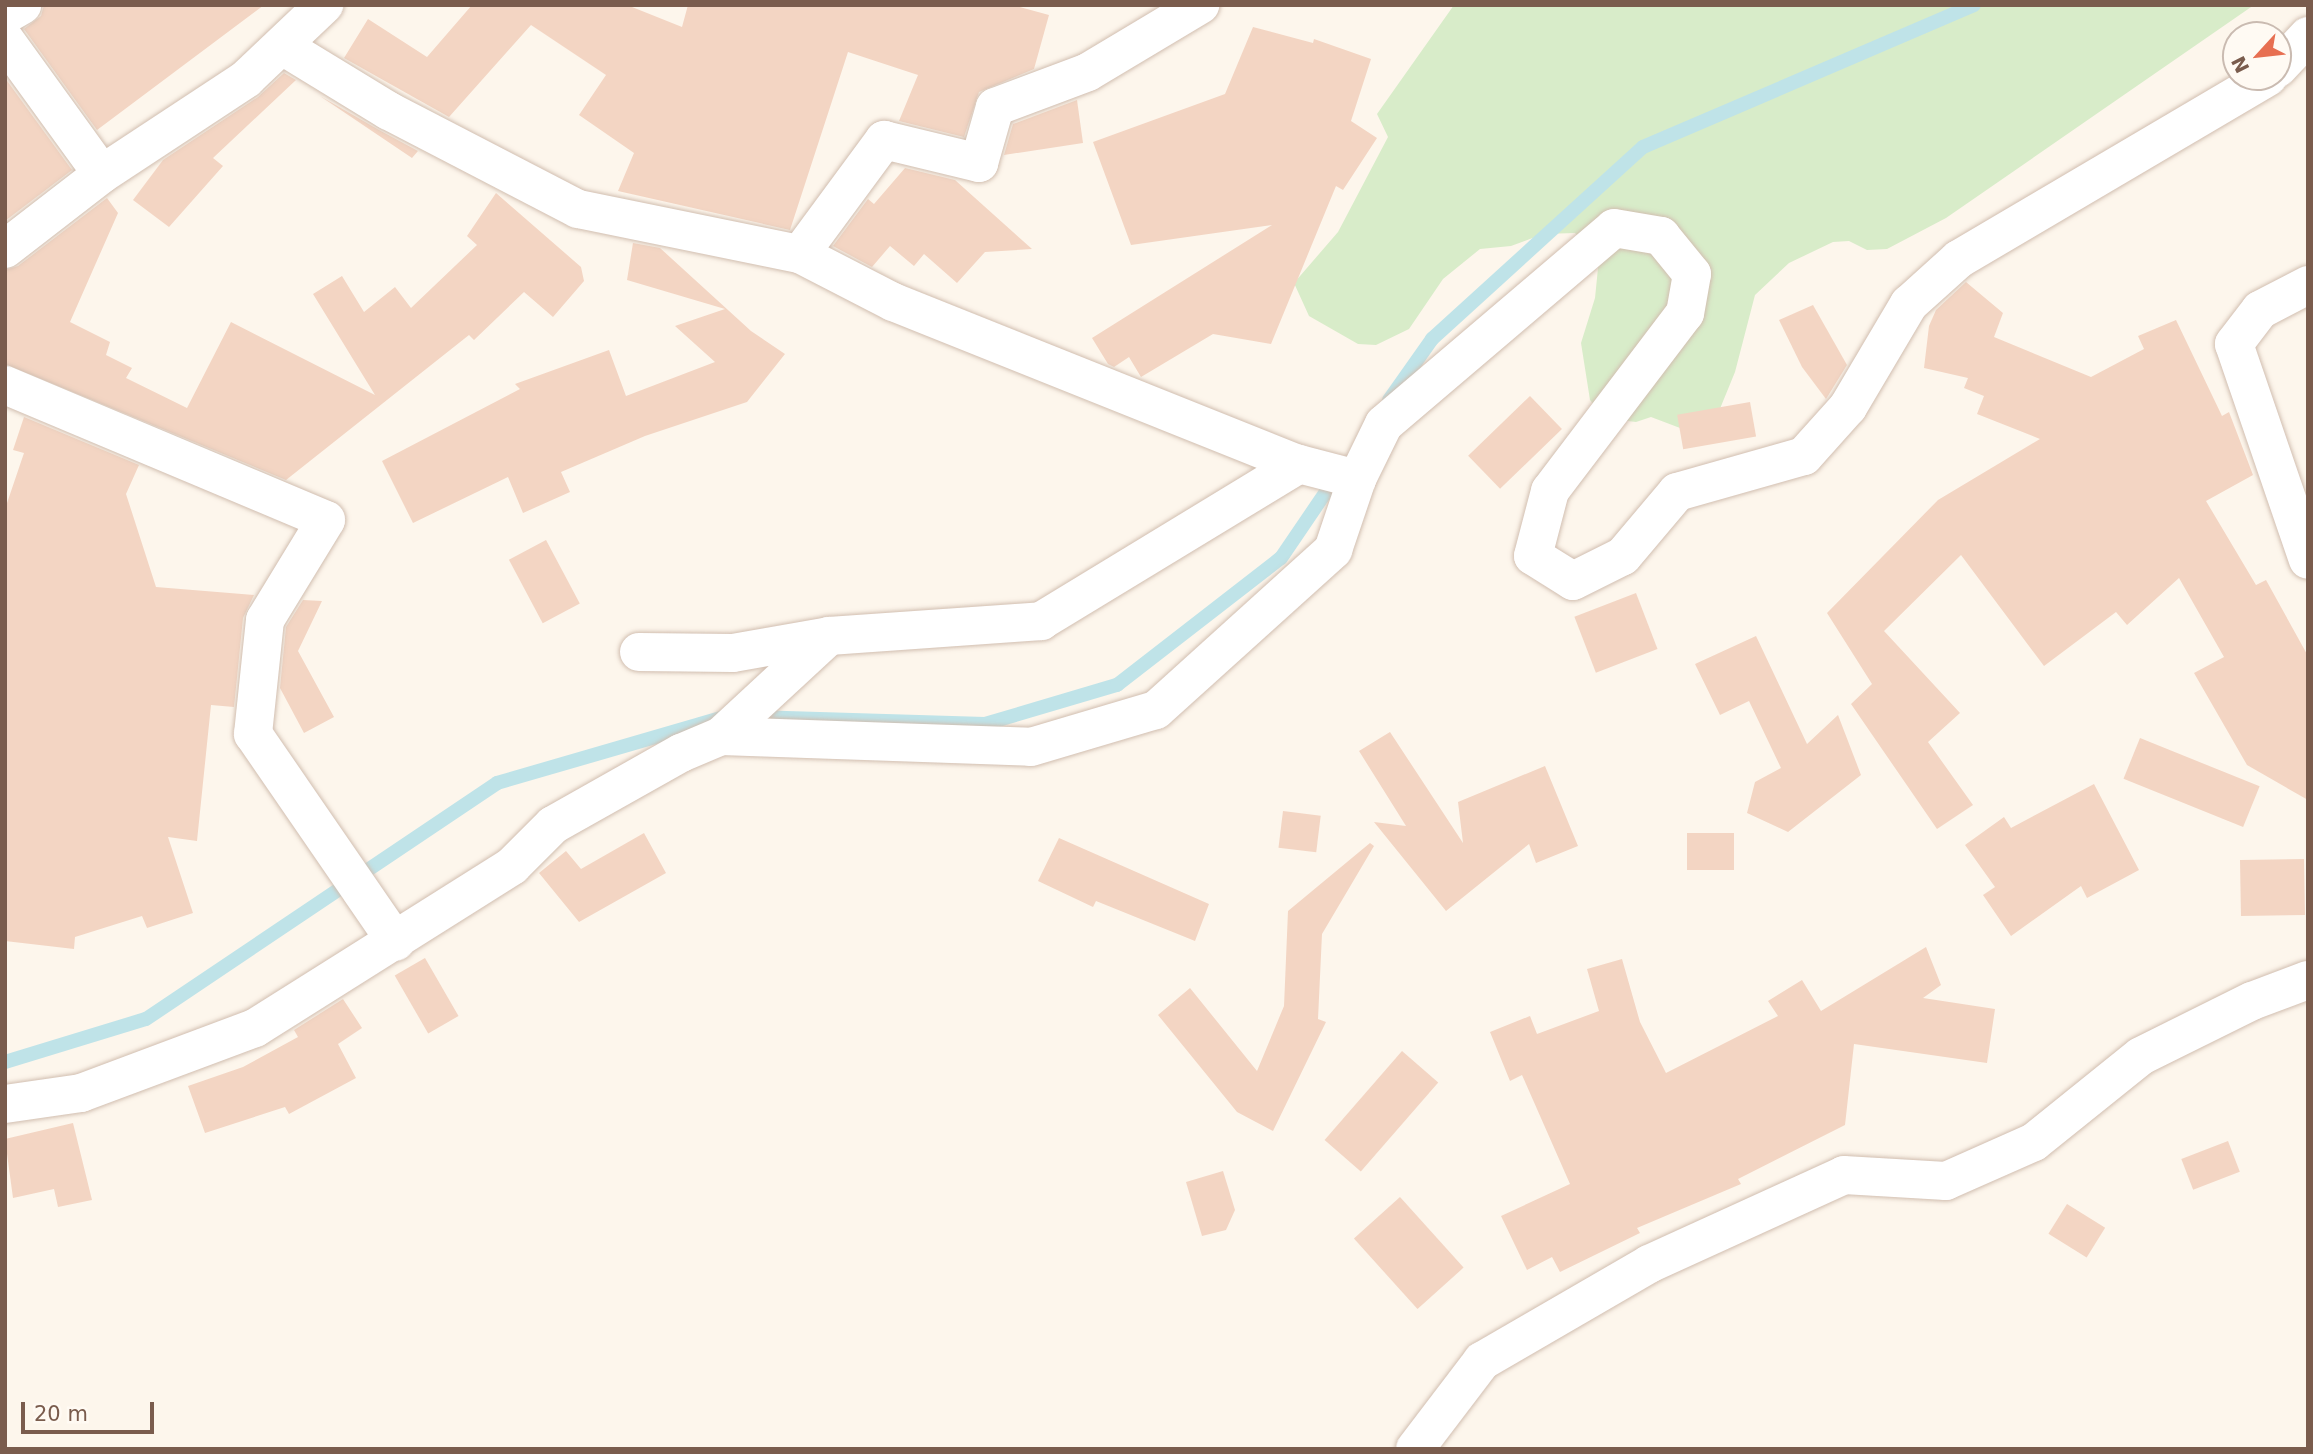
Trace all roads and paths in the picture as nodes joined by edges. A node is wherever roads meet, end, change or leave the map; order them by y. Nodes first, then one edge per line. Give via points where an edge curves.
1 (22, 5) edge
2 (324, 5) edge
3 (1200, 5) edge
4 (5, 15) edge
5 (2308, 36) edge
6 (5, 40) edge
7 (284, 47) junction
8 (2292, 53) edge
9 (2243, 91) edge
10 (102, 174) junction
11 (5, 249) edge
12 (800, 254) junction
13 (2308, 285) edge
14 (5, 385) edge
15 (1299, 464) junction
16 (1357, 479) junction
17 (2308, 559) edge
18 (829, 636) junction
19 (639, 652) dead end
20 (721, 736) junction
21 (396, 942) junction
22 (2308, 980) edge
23 (5, 1104) edge
24 (1415, 1449) edge

1 - 4 street
2 - 7 street
3 - 12 street via 1088,72 995,107 979,163 884,140
5 - 8 street
6 - 10 street
7 - 10 street via 246,79
7 - 12 street via 389,111 578,209
9 - 16 street via 1959,259 1909,304 1848,407 1804,456 1677,492 1623,556 1573,581 1533,556 1550,491 1685,313 1692,274 1661,236 1614,228 1384,424
10 - 11 street
12 - 15 street via 893,302
13 - 17 street via 2260,310 2234,344
14 - 21 street via 326,520 265,620 253,734
15 - 16 street
15 - 18 street via 1041,621
16 - 20 street via 1333,550 1156,710 1031,747
18 - 19 street via 733,653
18 - 20 street
20 - 21 street via 681,753 552,825 512,866
21 - 23 street via 255,1028 81,1093
22 - 24 street via 2252,1001 2141,1056 2034,1142 1946,1181 1843,1175 1649,1264 1482,1361

